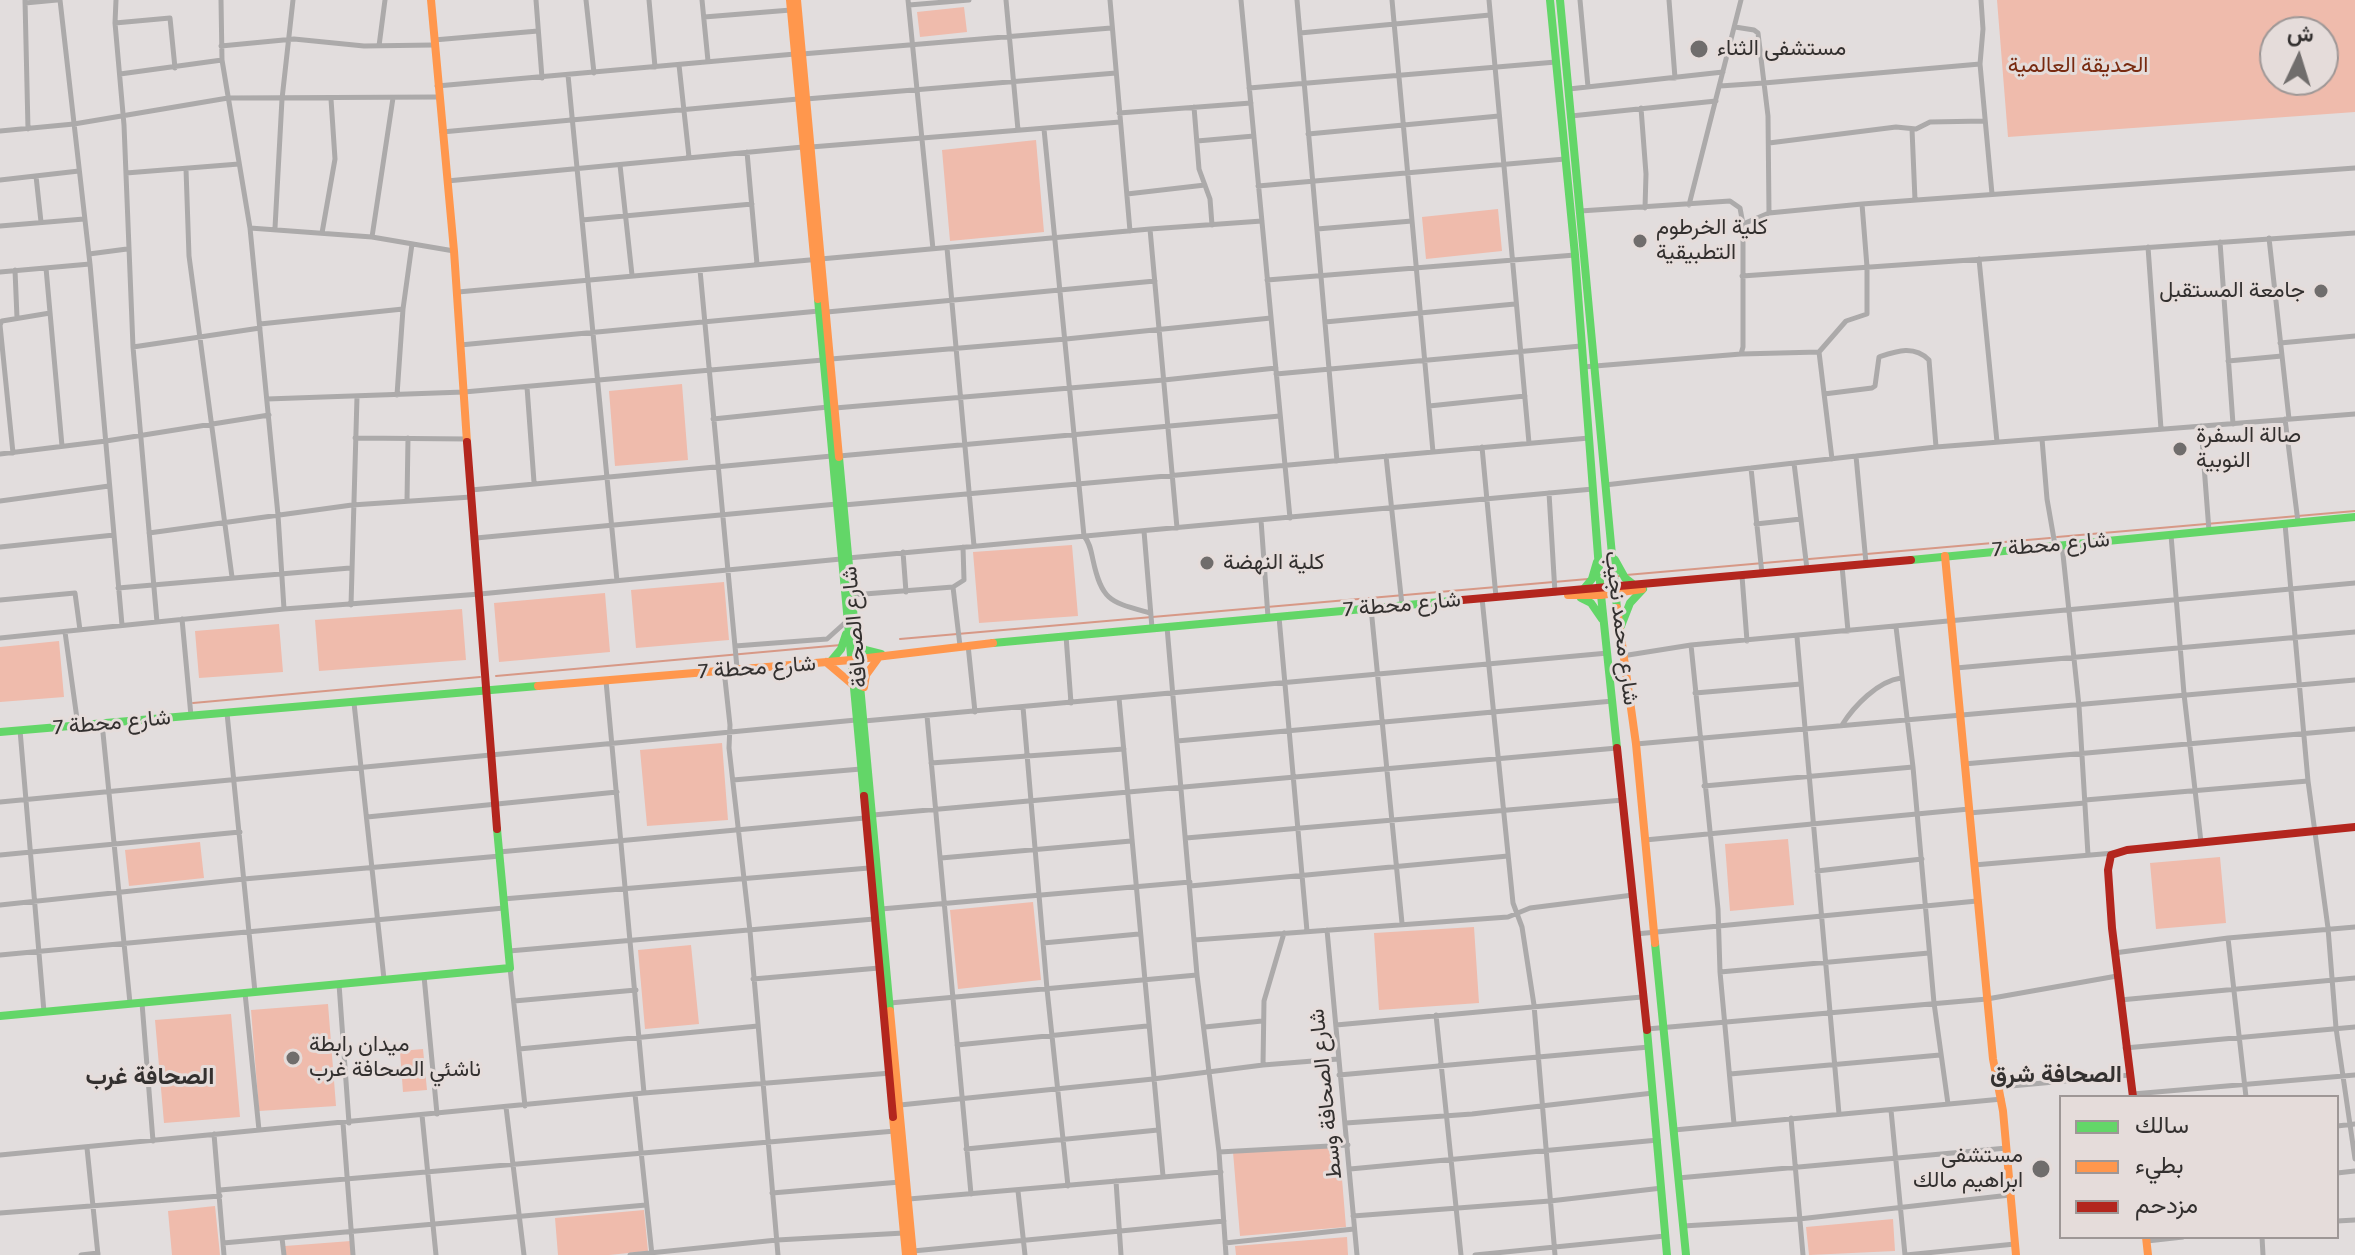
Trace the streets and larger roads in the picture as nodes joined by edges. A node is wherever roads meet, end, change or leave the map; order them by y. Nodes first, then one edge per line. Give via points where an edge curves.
1 (59, 0) edge
2 (116, 0) edge
3 (221, 0) edge
4 (293, 0) edge
5 (385, 0) edge
6 (431, 0) edge
7 (536, 0) edge
8 (586, 0) edge
9 (649, 0) edge
10 (702, 0) edge
11 (797, 0) edge
12 (969, 0) edge
13 (1006, 0) edge
14 (1110, 0) edge
15 (1241, 0) edge
16 (1297, 0) edge
17 (1392, 0) edge
18 (1489, 0) edge
19 (1550, 0) edge
20 (1560, 0) edge
21 (1580, 0) edge
22 (1669, 0) edge
23 (1741, 0) edge
24 (1981, 0) edge
25 (25, 2) edge
26 (909, 3) edge
27 (790, 5) edge
28 (1490, 15) junction
29 (704, 17) junction
30 (115, 23) junction
31 (1393, 24) junction
32 (1735, 27) junction
33 (1111, 28) junction
34 (538, 31) junction
35 (1300, 33) junction
36 (1009, 36) junction
37 (288, 41) junction
38 (433, 43) junction
39 (914, 43) junction
40 (221, 46) junction
41 (379, 46) junction
42 (798, 54) junction
43 (222, 60) junction
44 (708, 61) junction
45 (1556, 62) junction
46 (1980, 64) junction
47 (679, 65) junction
48 (1495, 66) junction
49 (655, 67) junction
50 (175, 68) junction
51 (1723, 72) junction
52 (594, 73) junction
53 (1116, 73) junction
54 (120, 74) junction
55 (568, 75) junction
56 (1398, 75) junction
57 (542, 78) junction
58 (1675, 78) junction
59 (1013, 82) junction
60 (1764, 83) junction
61 (1304, 84) junction
62 (437, 86) junction
63 (1720, 86) junction
64 (1588, 87) junction
65 (1249, 88) junction
66 (918, 89) junction
67 (1568, 89) junction
68 (438, 97) junction
69 (228, 98) junction
70 (393, 98) junction
71 (282, 99) junction
72 (331, 99) junction
73 (802, 99) junction
74 (1716, 101) junction
75 (1251, 103) junction
76 (1194, 107) junction
77 (1641, 108) junction
78 (684, 110) junction
79 (1119, 113) junction
80 (124, 116) junction
81 (1499, 116) junction
82 (1570, 116) junction
83 (573, 121) junction
84 (1984, 121) junction
85 (1120, 122) junction
86 (74, 124) junction
87 (1402, 125) junction
88 (28, 129) junction
89 (1044, 129) junction
90 (1912, 129) junction
91 (0, 131) edge
92 (1018, 131) junction
93 (442, 132) junction
94 (1308, 134) junction
95 (1254, 136) junction
96 (923, 139) junction
97 (1197, 141) junction
98 (1769, 143) junction
99 (807, 147) junction
100 (747, 152) junction
101 (689, 157) junction
102 (1565, 159) junction
103 (239, 164) junction
104 (620, 165) junction
105 (1502, 165) junction
106 (2355, 168) edge
107 (186, 169) junction
108 (578, 170) junction
109 (79, 171) junction
110 (126, 173) junction
111 (1407, 174) junction
112 (36, 176) junction
113 (0, 180) edge
114 (447, 181) junction
115 (1312, 182) junction
116 (1205, 185) junction
117 (1258, 186) junction
118 (1127, 194) junction
119 (1992, 194) junction
120 (1915, 200) junction
121 (752, 204) junction
122 (1862, 204) junction
123 (1689, 205) junction
124 (1645, 208) junction
125 (1579, 211) junction
126 (1769, 213) junction
127 (626, 215) junction
128 (84, 219) junction
129 (582, 220) junction
130 (1262, 221) junction
131 (1412, 221) junction
132 (41, 222) junction
133 (1743, 224) junction
134 (1212, 225) junction
135 (0, 226) edge
136 (250, 228) junction
137 (275, 228) junction
138 (1150, 229) junction
139 (1317, 229) junction
140 (1130, 231) junction
141 (322, 233) junction
142 (2355, 233) edge
143 (372, 237) junction
144 (1057, 237) junction
145 (2269, 238) junction
146 (2220, 242) junction
147 (412, 244) junction
148 (947, 247) junction
149 (2148, 247) junction
150 (127, 249) junction
151 (933, 249) junction
152 (454, 251) junction
153 (89, 254) junction
154 (1575, 255) junction
155 (818, 259) junction
156 (1511, 259) junction
157 (1979, 259) junction
158 (90, 264) junction
159 (757, 264) junction
160 (1416, 267) junction
161 (1867, 267) junction
162 (46, 268) junction
163 (15, 270) junction
164 (700, 270) junction
165 (0, 272) edge
166 (632, 276) junction
167 (1321, 276) junction
168 (1742, 276) junction
169 (1267, 280) junction
170 (588, 281) junction
171 (1155, 281) junction
172 (1061, 290) junction
173 (458, 292) junction
174 (952, 301) junction
175 (1515, 304) junction
176 (403, 309) junction
177 (823, 312) junction
178 (50, 313) junction
179 (1421, 313) junction
180 (17, 318) junction
181 (1271, 318) junction
182 (704, 322) junction
183 (1325, 322) junction
184 (260, 326) junction
185 (1160, 330) junction
186 (593, 332) junction
187 (200, 336) junction
188 (2355, 336) edge
189 (1066, 339) junction
190 (2280, 343) junction
191 (460, 345) junction
192 (1581, 346) junction
193 (133, 347) junction
194 (956, 349) junction
195 (1520, 351) junction
196 (1819, 352) junction
197 (1741, 354) junction
198 (2282, 356) junction
199 (827, 359) junction
200 (1425, 361) junction
201 (2228, 361) junction
202 (1, 367) edge
203 (1583, 367) junction
204 (1594, 367) junction
205 (1330, 369) junction
206 (708, 371) junction
207 (1276, 371) junction
208 (1164, 380) junction
209 (597, 382) junction
210 (527, 387) junction
211 (1071, 388) junction
212 (464, 392) junction
213 (1824, 394) junction
214 (397, 395) junction
215 (1525, 396) junction
216 (357, 397) junction
217 (960, 398) junction
218 (267, 399) junction
219 (1429, 406) junction
220 (831, 407) junction
221 (4, 410) edge
222 (2355, 414) edge
223 (269, 415) junction
224 (1280, 416) junction
225 (713, 419) junction
226 (2287, 419) junction
227 (211, 424) junction
228 (2233, 424) junction
229 (2201, 426) junction
230 (1168, 427) junction
231 (2161, 429) junction
232 (1075, 435) junction
233 (140, 436) junction
234 (355, 438) junction
235 (408, 438) junction
236 (1590, 438) junction
237 (468, 439) junction
238 (2042, 439) junction
239 (106, 441) junction
240 (1997, 442) junction
241 (965, 443) junction
242 (1529, 443) junction
243 (62, 446) junction
244 (1482, 447) junction
245 (1936, 447) junction
246 (1433, 452) junction
247 (13, 453) junction
248 (0, 454) edge
249 (835, 456) junction
250 (1386, 456) junction
251 (1856, 456) junction
252 (1832, 459) junction
253 (1337, 461) junction
254 (1794, 463) junction
255 (1284, 465) junction
256 (717, 467) junction
257 (1751, 468) junction
258 (1172, 475) junction
259 (607, 476) junction
260 (534, 482) junction
261 (1080, 484) junction
262 (1605, 485) junction
263 (109, 486) junction
264 (1594, 489) junction
265 (472, 493) junction
266 (1549, 493) junction
267 (969, 494) junction
268 (1487, 499) junction
269 (0, 501) edge
270 (407, 501) junction
271 (840, 504) junction
272 (352, 505) junction
273 (1392, 508) junction
274 (278, 515) junction
275 (722, 515) junction
276 (2355, 517) edge
277 (1290, 518) junction
278 (1801, 519) junction
279 (1261, 520) junction
280 (2298, 522) junction
281 (225, 523) junction
282 (1756, 524) junction
283 (2285, 524) junction
284 (611, 525) junction
285 (1177, 528) junction
286 (1144, 531) junction
287 (2209, 531) junction
288 (149, 533) junction
289 (114, 535) junction
290 (2171, 535) junction
291 (1084, 536) junction
292 (476, 538) junction
293 (2058, 545) junction
294 (974, 546) junction
295 (0, 547) edge
296 (963, 547) junction
297 (903, 552) junction
298 (1598, 552) junction
299 (1611, 552) junction
300 (1945, 556) junction
301 (845, 558) junction
302 (1866, 563) junction
303 (1842, 566) junction
304 (350, 568) junction
305 (1807, 569) junction
306 (727, 570) junction
307 (282, 572) junction
308 (1762, 574) junction
309 (1742, 576) junction
310 (232, 577) junction
311 (617, 581) junction
312 (2355, 583) edge
313 (153, 584) junction
314 (953, 587) junction
315 (1643, 587) junction
316 (118, 588) junction
317 (2290, 589) junction
318 (1615, 591) junction
319 (906, 592) junction
320 (1601, 592) junction
321 (1559, 593) junction
322 (480, 594) junction
323 (1580, 594) junction
324 (851, 595) junction
325 (1496, 597) junction
326 (1482, 598) junction
327 (0, 600) edge
328 (2176, 600) junction
329 (351, 605) junction
330 (1402, 605) junction
331 (1371, 608) junction
332 (284, 609) junction
333 (2067, 611) junction
334 (853, 613) junction
335 (1150, 613) junction
336 (1268, 617) junction
337 (1279, 617) junction
338 (182, 619) junction
339 (1951, 620) junction
340 (846, 621) junction
341 (157, 622) junction
342 (1605, 624) junction
343 (122, 625) junction
344 (1167, 627) junction
345 (1896, 627) junction
346 (1152, 628) junction
347 (80, 630) junction
348 (1848, 631) junction
349 (65, 632) junction
350 (847, 632) junction
351 (1620, 632) junction
352 (2355, 632) edge
353 (1066, 636) junction
354 (1797, 637) junction
355 (0, 638) edge
356 (2294, 638) junction
357 (856, 641) junction
358 (1747, 641) junction
359 (964, 645) junction
360 (1691, 645) junction
361 (735, 646) junction
362 (2181, 649) junction
363 (1608, 653) junction
364 (891, 655) junction
365 (1622, 656) junction
366 (879, 657) junction
367 (2073, 657) junction
368 (854, 660) junction
369 (828, 662) junction
370 (1488, 664) junction
371 (737, 668) junction
372 (1956, 668) junction
373 (724, 669) junction
374 (1377, 675) junction
375 (1901, 678) junction
376 (2355, 680) edge
377 (606, 681) junction
378 (1285, 683) junction
379 (2299, 683) junction
380 (1801, 684) junction
381 (853, 686) junction
382 (485, 691) junction
383 (1173, 693) junction
384 (1695, 693) junction
385 (2184, 694) junction
386 (1119, 698) junction
387 (1613, 701) junction
388 (354, 703) junction
389 (1071, 703) junction
390 (2079, 706) junction
391 (1023, 707) junction
392 (863, 709) junction
393 (975, 712) junction
394 (227, 713) junction
395 (1494, 714) junction
396 (191, 716) junction
397 (927, 716) junction
398 (1960, 716) junction
399 (1908, 718) junction
400 (860, 721) junction
401 (102, 723) junction
402 (1382, 724) junction
403 (78, 726) junction
404 (1842, 726) junction
405 (1805, 729) junction
406 (2355, 729) edge
407 (20, 730) junction
408 (0, 732) edge
409 (1289, 732) junction
410 (731, 733) junction
411 (2304, 733) junction
412 (1699, 738) junction
413 (1177, 741) junction
414 (2189, 742) junction
415 (613, 744) junction
416 (1636, 744) junction
417 (1618, 748) junction
418 (1124, 749) junction
419 (2081, 753) junction
420 (491, 755) junction
421 (1028, 756) junction
422 (1498, 759) junction
423 (931, 763) junction
424 (1964, 764) junction
425 (1913, 767) junction
426 (362, 768) junction
427 (861, 769) junction
428 (1386, 770) junction
429 (1809, 778) junction
430 (1294, 779) junction
431 (234, 780) junction
432 (733, 780) junction
433 (2308, 781) junction
434 (1704, 786) junction
435 (1181, 787) junction
436 (2195, 791) junction
437 (109, 792) junction
438 (617, 792) junction
439 (1127, 792) junction
440 (26, 800) junction
441 (1623, 800) junction
442 (1032, 801) junction
443 (0, 802) edge
444 (2085, 802) junction
445 (495, 804) junction
446 (936, 810) junction
447 (1504, 810) junction
448 (1969, 811) junction
449 (1917, 814) junction
450 (869, 816) junction
451 (367, 817) junction
452 (1391, 820) junction
453 (1812, 825) junction
454 (2355, 827) edge
455 (739, 828) junction
456 (1298, 828) junction
457 (240, 832) junction
458 (2316, 832) junction
459 (1709, 834) junction
460 (1186, 838) junction
461 (621, 839) junction
462 (1645, 840) junction
463 (1131, 841) junction
464 (2201, 842) junction
465 (115, 843) junction
466 (1037, 849) junction
467 (30, 852) junction
468 (2115, 853) junction
469 (500, 854) junction
470 (0, 855) edge
471 (2088, 855) junction
472 (1508, 856) junction
473 (941, 858) junction
474 (1922, 859) junction
475 (1974, 865) junction
476 (1396, 866) junction
477 (371, 867) junction
478 (869, 868) junction
479 (1817, 871) junction
480 (1302, 875) junction
481 (244, 879) junction
482 (743, 879) junction
483 (1190, 884) junction
484 (1135, 887) junction
485 (625, 889) junction
486 (120, 892) junction
487 (1633, 895) junction
488 (1040, 896) junction
489 (1977, 901) junction
490 (35, 902) junction
491 (945, 903) junction
492 (504, 904) junction
493 (0, 905) edge
494 (1924, 906) junction
495 (881, 909) junction
496 (1518, 914) junction
497 (1821, 917) junction
498 (874, 919) junction
499 (377, 920) junction
500 (1402, 923) junction
501 (1717, 926) junction
502 (2355, 927) edge
503 (2328, 928) junction
504 (249, 930) junction
505 (1327, 930) junction
506 (750, 931) junction
507 (1307, 931) junction
508 (1284, 933) junction
509 (1654, 933) junction
510 (1139, 934) junction
511 (1636, 934) junction
512 (2228, 938) junction
513 (1194, 940) junction
514 (629, 941) junction
515 (125, 942) junction
516 (1043, 943) junction
517 (508, 951) junction
518 (39, 952) junction
519 (1929, 953) junction
520 (2114, 953) junction
521 (0, 955) edge
522 (1826, 964) junction
523 (510, 968) junction
524 (879, 968) junction
525 (1720, 972) junction
526 (1197, 975) junction
527 (424, 976) junction
528 (2117, 976) junction
529 (2355, 978) edge
530 (384, 979) junction
531 (753, 979) junction
532 (1143, 980) junction
533 (2332, 980) junction
534 (339, 984) junction
535 (1047, 989) junction
536 (636, 990) junction
537 (2232, 990) junction
538 (250, 992) junction
539 (954, 997) junction
540 (1642, 997) junction
541 (1987, 999) junction
542 (2120, 1000) junction
543 (514, 1001) junction
544 (141, 1002) junction
545 (130, 1003) junction
546 (890, 1003) junction
547 (1934, 1003) junction
548 (1534, 1005) junction
549 (44, 1012) junction
550 (1830, 1014) junction
551 (1436, 1015) junction
552 (0, 1016) edge
553 (1262, 1021) junction
554 (1725, 1023) junction
555 (1336, 1025) junction
556 (758, 1026) junction
557 (1147, 1026) junction
558 (1205, 1027) junction
559 (2355, 1027) edge
560 (1663, 1028) junction
561 (2336, 1028) junction
562 (1647, 1029) junction
563 (1052, 1036) junction
564 (639, 1037) junction
565 (2237, 1038) junction
566 (957, 1045) junction
567 (1649, 1047) junction
568 (2125, 1048) junction
569 (519, 1049) junction
570 (1940, 1055) junction
571 (1540, 1057) junction
572 (1338, 1059) junction
573 (1834, 1064) junction
574 (1263, 1065) junction
575 (1442, 1065) junction
576 (1210, 1072) junction
577 (893, 1073) junction
578 (1730, 1074) junction
579 (1339, 1075) junction
580 (2130, 1075) junction
581 (2355, 1075) edge
582 (2343, 1076) junction
583 (1153, 1079) junction
584 (762, 1082) junction
585 (2245, 1085) junction
586 (2000, 1087) junction
587 (1057, 1088) junction
588 (644, 1093) junction
589 (1653, 1093) junction
590 (635, 1094) junction
591 (2133, 1095) edge
592 (2246, 1095) edge
593 (960, 1097) junction
594 (2002, 1099) junction
595 (1948, 1104) junction
596 (900, 1105) junction
597 (1543, 1105) junction
598 (525, 1106) junction
599 (506, 1107) junction
600 (1891, 1110) junction
601 (437, 1114) junction
602 (1448, 1114) junction
603 (1839, 1114) junction
604 (422, 1115) junction
605 (1791, 1118) junction
606 (346, 1123) junction
607 (1346, 1123) junction
608 (1734, 1124) junction
609 (2353, 1124) edge
610 (259, 1130) junction
611 (1158, 1130) junction
612 (1673, 1130) junction
613 (895, 1131) junction
614 (214, 1134) junction
615 (1062, 1139) junction
616 (1658, 1140) junction
617 (153, 1141) junction
618 (768, 1142) junction
619 (1348, 1145) junction
620 (87, 1148) junction
621 (2007, 1148) junction
622 (966, 1149) junction
623 (1546, 1151) junction
624 (1219, 1152) junction
625 (640, 1153) junction
626 (0, 1155) edge
627 (1896, 1158) junction
628 (2355, 1159) edge
629 (1453, 1160) junction
630 (513, 1165) junction
631 (1795, 1168) junction
632 (1350, 1169) junction
633 (1221, 1172) junction
634 (429, 1173) junction
635 (1163, 1176) junction
636 (1678, 1178) junction
637 (348, 1179) junction
638 (1116, 1181) junction
639 (900, 1182) junction
640 (1068, 1186) junction
641 (1662, 1188) junction
642 (1018, 1191) junction
643 (220, 1193) junction
644 (772, 1193) junction
645 (971, 1194) junction
646 (2010, 1195) junction
647 (909, 1199) junction
648 (1550, 1201) junction
649 (94, 1205) junction
650 (646, 1205) junction
651 (1901, 1207) junction
652 (1456, 1208) junction
653 (0, 1213) edge
654 (1353, 1216) junction
655 (519, 1217) junction
656 (1799, 1219) junction
657 (1224, 1221) junction
658 (435, 1225) junction
659 (1683, 1226) junction
660 (1354, 1229) junction
661 (1120, 1231) junction
662 (352, 1232) junction
663 (904, 1233) junction
664 (1665, 1236) junction
665 (282, 1238) junction
666 (1023, 1239) junction
667 (2146, 1239) edge
668 (777, 1240) junction
669 (223, 1243) junction
670 (1225, 1243) junction
671 (2015, 1244) junction
672 (1555, 1251) edge
673 (98, 1254) edge
674 (652, 1254) edge
675 (911, 1254) edge
676 (81, 1255) edge
677 (224, 1255) edge
678 (284, 1255) edge
679 (353, 1255) edge
680 (436, 1255) edge
681 (524, 1255) edge
682 (630, 1255) edge
683 (778, 1255) edge
684 (1025, 1255) edge
685 (1121, 1255) edge
686 (1226, 1255) edge
687 (1357, 1255) edge
688 (1461, 1255) edge
689 (1475, 1255) edge
690 (1667, 1255) edge
691 (1686, 1255) edge
692 (1803, 1255) edge
693 (1906, 1255) edge
694 (2016, 1255) edge
695 (2148, 1255) edge

1 - 25 street
1 - 86 street
2 - 30 street
3 - 40 street
4 - 37 street
5 - 41 street
6 - 38 street
7 - 34 street
8 - 52 street
9 - 49 street
10 - 29 street
11 - 42 street, شارع الصحافة
12 - 26 street
13 - 36 street
14 - 33 street
15 - 65 street
16 - 35 street
17 - 31 street
18 - 28 street
19 - 45 street, شارع محمد نجيب
20 - 67 street, شارع محمد نجيب
21 - 64 street
22 - 58 street
23 - 32 street
24 - 46 street
25 - 88 street
26 - 39 street
27 - 29 street
27 - 42 street, شارع الصحافة
28 - 31 street
28 - 48 street
29 - 44 street
30 - 50 street via 170,18
30 - 54 street
31 - 35 street
31 - 56 street
32 - 51 street
32 - 60 street via 1758,33
33 - 36 street
33 - 53 street
34 - 38 street
34 - 57 street
35 - 61 street
36 - 39 street
36 - 59 street
37 - 40 street
37 - 41 street
37 - 71 street
38 - 41 street
38 - 62 street
39 - 42 street
39 - 66 street
40 - 43 street
42 - 44 street
42 - 73 street, شارع الصحافة
43 - 50 street
43 - 69 street
44 - 47 street
45 - 48 street
45 - 102 street, شارع محمد نجيب
46 - 60 street
46 - 84 street
47 - 49 street
47 - 78 street
48 - 56 street
48 - 81 street
49 - 52 street
50 - 54 street
51 - 58 street
51 - 63 street
52 - 55 street
53 - 59 street
53 - 79 street
54 - 80 street
55 - 57 street
55 - 83 street
56 - 61 street
56 - 87 street
57 - 62 street
58 - 64 street
59 - 66 street
59 - 92 street
60 - 63 street
60 - 98 street
61 - 65 street
61 - 94 street
62 - 68 street
63 - 74 street
64 - 67 street
65 - 75 street
66 - 73 street
66 - 96 street
67 - 82 street, شارع محمد نجيب
68 - 70 street
68 - 93 street
69 - 71 street
69 - 80 street
69 - 103 street
70 - 72 street
70 - 143 street
71 - 72 street
71 - 137 street
72 - 141 street via 335,159
73 - 78 street
73 - 99 street, شارع الصحافة
74 - 77 street
74 - 123 street
75 - 76 street
75 - 95 street
76 - 79 street
76 - 97 street
77 - 82 street
77 - 124 street
78 - 83 street
78 - 101 street
79 - 85 street
80 - 86 street
80 - 110 street
81 - 87 street
81 - 105 street
82 - 125 street, شارع محمد نجيب
83 - 93 street
83 - 108 street
84 - 90 street via 1930,122
84 - 119 street
85 - 89 street
85 - 118 street
86 - 88 street
86 - 109 street
87 - 94 street
87 - 111 street
88 - 91 street
89 - 92 street
89 - 144 street
90 - 98 street
90 - 120 street
92 - 96 street
93 - 114 street
94 - 115 street
95 - 97 street
95 - 117 street
96 - 99 street
96 - 151 street
97 - 116 street
98 - 126 street
99 - 100 street
99 - 155 street, شارع الصحافة
100 - 101 street
100 - 121 street
101 - 104 street
102 - 105 street
102 - 154 street, شارع محمد نجيب
103 - 107 street
103 - 136 street
104 - 108 street
104 - 127 street
105 - 111 street
105 - 156 street
106 - 119 street
107 - 110 street
107 - 187 street via 186,232
108 - 114 street
108 - 129 street
109 - 112 street
109 - 128 street
110 - 150 street
111 - 115 street
111 - 131 street
112 - 113 street
112 - 132 street
114 - 152 street
115 - 117 street
115 - 139 street
116 - 118 street
116 - 134 street
117 - 130 street
118 - 140 street
119 - 120 street
120 - 122 street
121 - 127 street
121 - 159 street
122 - 126 street
122 - 161 street
123 - 124 street
123 - 133 street via 1730,201 1740,208
124 - 125 street
125 - 204 street, شارع محمد نجيب
126 - 133 street
127 - 129 street
127 - 166 street
128 - 132 street
128 - 153 street
129 - 170 street
130 - 134 street
130 - 169 street
131 - 139 street
131 - 160 street
132 - 135 street
133 - 168 street
134 - 138 street
136 - 137 street
136 - 184 street
137 - 141 street
138 - 140 street
138 - 171 street
139 - 167 street
140 - 144 street
141 - 143 street
142 - 145 street
143 - 147 street
144 - 148 street
144 - 172 street
145 - 146 street
145 - 190 street
146 - 149 street
146 - 201 street
147 - 152 street
147 - 176 street
148 - 151 street
148 - 174 street
149 - 157 street
149 - 231 street
150 - 153 street
150 - 193 street
151 - 155 street
152 - 173 street
153 - 158 street
154 - 156 street
154 - 192 street, شارع محمد نجيب
155 - 159 street
155 - 177 street, شارع الصحافة
156 - 160 street
156 - 175 street
157 - 161 street
157 - 240 street
158 - 162 street
158 - 239 street
159 - 164 street
160 - 167 street
160 - 179 street
161 - 168 street
161 - 196 street via 1867,314 1846,321
162 - 163 street
162 - 178 street
163 - 165 street
163 - 180 street
164 - 166 street
164 - 182 street
166 - 170 street
167 - 169 street
167 - 183 street
168 - 197 street
169 - 181 street
170 - 173 street
170 - 186 street
171 - 172 street
171 - 185 street
172 - 174 street
172 - 189 street
173 - 191 street
174 - 177 street
174 - 194 street
175 - 179 street
175 - 195 street
176 - 184 street
176 - 214 street
177 - 182 street
177 - 199 street, شارع الصحافة
178 - 180 street
178 - 243 street
179 - 183 street
179 - 200 street
180 - 202 street via 1,323
181 - 185 street
181 - 207 street
182 - 186 street
182 - 206 street
183 - 205 street
184 - 187 street
184 - 218 street
185 - 189 street
185 - 208 street
186 - 191 street
186 - 209 street
187 - 193 street
187 - 227 street
188 - 190 street
189 - 194 street
189 - 211 street
190 - 198 street
191 - 212 street
192 - 195 street
192 - 203 street, شارع محمد نجيب
193 - 233 street
194 - 199 street
194 - 217 street
195 - 200 street
195 - 215 street
196 - 197 street
196 - 213 street
197 - 204 street
198 - 201 street
198 - 226 street
199 - 206 street
199 - 220 street, شارع الصحافة
200 - 205 street
200 - 219 street
201 - 228 street
202 - 221 street
203 - 204 street
203 - 236 street, شارع محمد نجيب
204 - 262 street, شارع محمد نجيب
205 - 207 street
205 - 253 street
206 - 209 street
206 - 225 street
207 - 208 street
207 - 224 street
208 - 211 street
208 - 230 street
209 - 210 street
209 - 259 street
210 - 212 street
210 - 260 street
211 - 217 street
211 - 232 street
212 - 214 street
212 - 237 street
213 - 245 street via 1875,386 1879,357 1900,351 1923,353 1929,360
213 - 252 street
214 - 216 street
215 - 219 street
215 - 242 street
216 - 218 street
216 - 234 street
217 - 220 street
217 - 241 street
218 - 223 street
219 - 246 street
220 - 225 street
220 - 249 street, شارع الصحافة
221 - 247 street
222 - 226 street
223 - 227 street
223 - 274 street
224 - 230 street
224 - 255 street
225 - 256 street
226 - 228 street
226 - 280 street
227 - 233 street
227 - 281 street
228 - 229 street
229 - 231 street
229 - 287 street
230 - 232 street
230 - 258 street
231 - 238 street
232 - 241 street
232 - 261 street
233 - 239 street
233 - 288 street
234 - 235 street
234 - 272 street
235 - 237 street
235 - 270 street
236 - 242 street
236 - 264 street, شارع محمد نجيب
237 - 265 street
238 - 240 street
238 - 293 street via 2047,499
239 - 243 street
239 - 263 street
240 - 245 street
241 - 249 street
241 - 267 street
242 - 244 street
243 - 247 street
244 - 246 street
244 - 268 street
245 - 251 street
246 - 250 street
247 - 248 street
249 - 256 street
249 - 271 street, شارع الصحافة
250 - 253 street
250 - 273 street
251 - 252 street
251 - 302 street
252 - 254 street
253 - 255 street
254 - 257 street
254 - 278 street
255 - 258 street
255 - 277 street
256 - 259 street
256 - 275 street
257 - 262 street
257 - 282 street
258 - 261 street
258 - 285 street
259 - 260 street
259 - 284 street
260 - 265 street
261 - 267 street
261 - 291 street
262 - 299 street, شارع محمد نجيب
263 - 269 street
263 - 289 street
264 - 266 street
264 - 298 street, شارع محمد نجيب
265 - 270 street
265 - 292 street
266 - 268 street
266 - 321 street
267 - 271 street
267 - 294 street
268 - 273 street
268 - 325 street
270 - 272 street
271 - 275 street
271 - 301 street, شارع الصحافة
272 - 274 street
272 - 304 street
273 - 277 street
273 - 330 street
274 - 281 street
274 - 307 street
275 - 284 street
275 - 306 street
276 - 280 street, شارع محطة 7
277 - 279 street
278 - 282 street
278 - 305 street
279 - 285 street
279 - 336 street
280 - 283 street, شارع محطة 7
281 - 288 street
281 - 310 street
282 - 308 street
283 - 287 street, شارع محطة 7
283 - 317 street
284 - 292 street
284 - 311 street
285 - 286 street
286 - 291 street
286 - 335 street
287 - 290 street, شارع محطة 7
288 - 313 street
289 - 295 street
289 - 316 street
290 - 293 street, شارع محطة 7
290 - 328 street
291 - 294 street
291 - 335 street via 1103,594
292 - 322 street
293 - 300 street, شارع محطة 7
293 - 333 street
294 - 296 street
296 - 297 street
296 - 314 street via 964,580
297 - 301 street
297 - 319 street
298 - 320 street, شارع محمد نجيب
298 - 323 street via 1594,574
299 - 315 street via 1622,575
299 - 318 street, شارع محمد نجيب
300 - 302 street, شارع محطة 7
300 - 339 street
301 - 306 street
301 - 324 street, شارع الصحافة
301 - 340 street, شارع الصحافة
302 - 303 street, شارع محطة 7
303 - 305 street, شارع محطة 7
303 - 348 street
304 - 307 street
304 - 329 street
305 - 308 street, شارع محطة 7
306 - 311 street
306 - 361 street
307 - 310 street
307 - 332 street
308 - 309 street, شارع محطة 7
309 - 315 street, شارع محطة 7
309 - 358 street
310 - 313 street
311 - 322 street
312 - 317 street
313 - 316 street
313 - 341 street
314 - 319 street
314 - 359 street
315 - 318 street, شارع محطة 7
315 - 351 street via 1626,609
316 - 343 street
317 - 328 street
317 - 356 street
318 - 320 street, شارع محطة 7
318 - 351 street, شارع محمد نجيب
319 - 324 street
320 - 323 street, شارع محطة 7
320 - 342 street, شارع محمد نجيب
321 - 323 street, شارع محطة 7
321 - 325 street, شارع محطة 7
322 - 329 street
322 - 382 street
323 - 342 street
324 - 334 street, شارع الصحافة
325 - 326 street, شارع محطة 7
326 - 330 street, شارع محطة 7
326 - 370 street
327 - 347 street via 75,593
328 - 333 street
328 - 362 street
329 - 332 street
330 - 331 street, شارع محطة 7
331 - 337 street, شارع محطة 7
331 - 374 street
332 - 338 street
333 - 339 street
333 - 367 street
334 - 340 street
334 - 357 street, شارع الصحافة
335 - 346 street
336 - 337 street, شارع محطة 7
336 - 344 street, شارع محطة 7
337 - 378 street
338 - 341 street
338 - 396 street
339 - 345 street
339 - 372 street
340 - 350 street, شارع الصحافة
340 - 361 street via 827,639
341 - 343 street
342 - 363 street, شارع محمد نجيب
343 - 347 street
344 - 346 street, شارع محطة 7
344 - 383 street
345 - 348 street
345 - 375 street
346 - 353 street, شارع محطة 7
347 - 349 street
348 - 354 street
349 - 355 street
349 - 403 street
350 - 368 street, شارع الصحافة
350 - 369 street via 841,649
351 - 365 street, شارع محمد نجيب
352 - 356 street
353 - 359 street, شارع محطة 7
353 - 389 street
354 - 358 street
354 - 380 street
356 - 362 street
356 - 379 street
357 - 364 street via 865,650
357 - 368 street, شارع الصحافة
358 - 360 street
359 - 364 street, شارع محطة 7
359 - 393 street
360 - 365 street
360 - 384 street
361 - 371 street
362 - 367 street
362 - 385 street
363 - 370 street
363 - 387 street, شارع محمد نجيب
364 - 366 street, شارع محطة 7
365 - 416 street, شارع محمد نجيب
366 - 368 street, شارع محطة 7
366 - 392 street via 864,679
367 - 372 street
367 - 390 street
368 - 369 street, شارع محطة 7
368 - 381 street, شارع الصحافة
368 - 392 street, شارع الصحافة
369 - 371 street, شارع محطة 7
369 - 381 street
370 - 374 street
370 - 395 street
371 - 373 street, شارع محطة 7
372 - 398 street
373 - 377 street, شارع محطة 7
373 - 410 street
374 - 378 street
374 - 402 street
375 - 399 street
375 - 404 street via 1888,681 1860,703
376 - 379 street
377 - 382 street, شارع محطة 7
377 - 415 street
378 - 383 street
378 - 409 street
379 - 385 street
379 - 411 street
380 - 384 street
380 - 405 street
381 - 400 street, شارع الصحافة
382 - 388 street, شارع محطة 7
382 - 420 street
383 - 386 street
383 - 413 street
384 - 412 street
385 - 390 street
385 - 414 street
386 - 389 street
386 - 418 street
387 - 395 street
387 - 417 street, شارع محمد نجيب
388 - 394 street, شارع محطة 7
388 - 426 street
389 - 391 street
390 - 398 street
390 - 419 street
391 - 393 street
391 - 421 street
392 - 400 street, شارع الصحافة
393 - 397 street
394 - 396 street, شارع محطة 7
394 - 431 street
395 - 402 street
395 - 422 street
396 - 401 street, شارع محطة 7
397 - 400 street
397 - 423 street
398 - 399 street
398 - 424 street
399 - 404 street
399 - 425 street
400 - 410 street
400 - 427 street, شارع الصحافة
400 - 450 street, شارع الصحافة
401 - 403 street, شارع محطة 7
401 - 437 street
402 - 409 street
402 - 428 street
403 - 407 street, شارع محطة 7
404 - 405 street
405 - 412 street
405 - 429 street
406 - 411 street
407 - 408 street, شارع محطة 7
407 - 440 street
409 - 413 street
409 - 430 street
410 - 415 street
410 - 432 street
411 - 414 street
411 - 433 street
412 - 416 street
412 - 434 street
413 - 435 street
414 - 419 street
414 - 436 street
415 - 420 street
415 - 438 street
416 - 462 street, شارع محمد نجيب
417 - 422 street
417 - 441 street, شارع محمد نجيب
418 - 421 street
418 - 439 street
419 - 424 street
419 - 444 street
420 - 426 street
420 - 445 street
421 - 423 street
421 - 442 street
422 - 428 street
422 - 447 street
423 - 446 street
424 - 448 street
425 - 429 street
425 - 449 street
426 - 431 street
426 - 451 street
427 - 432 street
427 - 450 street, شارع الصحافة
428 - 430 street
428 - 452 street
429 - 434 street
429 - 453 street
430 - 435 street
430 - 456 street
431 - 437 street
431 - 457 street
432 - 455 street
433 - 436 street
433 - 458 street
434 - 459 street
435 - 439 street
435 - 460 street
436 - 444 street
436 - 464 street
437 - 440 street
437 - 465 street
438 - 445 street
438 - 461 street
439 - 442 street
439 - 463 street
440 - 443 street
440 - 467 street
441 - 447 street
441 - 487 street, شارع محمد نجيب
442 - 446 street
442 - 466 street
444 - 448 street
444 - 471 street
445 - 451 street
445 - 469 street
446 - 450 street
446 - 473 street
447 - 452 street
447 - 472 street
448 - 449 street
448 - 475 street
449 - 453 street
449 - 474 street
450 - 455 street
450 - 478 street, شارع الصحافة
450 - 495 street, شارع الصحافة
451 - 477 street
452 - 456 street
452 - 476 street
453 - 459 street
453 - 479 street
454 - 458 street
455 - 461 street
455 - 482 street
456 - 460 street
456 - 480 street
457 - 465 street
457 - 481 street
458 - 464 street
458 - 503 street
459 - 462 street
459 - 501 street
460 - 483 street
461 - 469 street
461 - 485 street
462 - 509 street, شارع محمد نجيب
463 - 466 street
463 - 484 street
464 - 468 street
465 - 467 street
465 - 486 street
466 - 473 street
466 - 488 street
467 - 470 street
467 - 490 street
468 - 471 street
468 - 520 street via 2108,870
469 - 477 street
469 - 492 street
471 - 475 street
472 - 476 street
472 - 496 street
473 - 491 street
474 - 479 street
474 - 494 street
475 - 489 street
476 - 480 street
476 - 500 street
477 - 481 street
477 - 499 street
478 - 482 street
478 - 498 street, شارع الصحافة
479 - 497 street
480 - 483 street
480 - 507 street
481 - 486 street
481 - 504 street
482 - 485 street
482 - 506 street
483 - 484 street
483 - 513 street
484 - 488 street
484 - 510 street
485 - 492 street
485 - 514 street
486 - 490 street
486 - 515 street
487 - 496 street
487 - 511 street, شارع محمد نجيب
488 - 491 street
488 - 516 street
489 - 494 street
489 - 541 street
490 - 493 street
490 - 518 street
491 - 495 street
491 - 539 street
492 - 499 street
492 - 517 street
494 - 497 street
494 - 519 street
495 - 546 street, شارع الصحافة
496 - 500 street
496 - 548 street
497 - 501 street
497 - 522 street
498 - 506 street
498 - 524 street, شارع الصحافة
499 - 504 street
499 - 530 street
500 - 505 street
501 - 509 street
501 - 525 street
502 - 503 street
503 - 512 street
503 - 533 street
504 - 515 street
504 - 538 street
505 - 507 street
505 - 555 street, شارع الصحافة وسط
506 - 514 street
506 - 531 street
507 - 508 street
508 - 513 street
508 - 553 street
509 - 511 street
509 - 560 street, شارع محمد نجيب
510 - 516 street
510 - 532 street
511 - 540 street, شارع محمد نجيب
512 - 520 street
512 - 537 street
513 - 526 street
514 - 517 street
514 - 536 street
515 - 518 street
515 - 545 street
516 - 535 street
517 - 523 street
518 - 521 street
518 - 549 street
519 - 522 street
519 - 547 street
520 - 528 street
522 - 525 street
522 - 550 street
523 - 527 street
523 - 543 street
524 - 531 street
524 - 577 street, شارع الصحافة
525 - 554 street
526 - 532 street
526 - 558 street
527 - 530 street
527 - 601 street
528 - 541 street
528 - 542 street
529 - 533 street
530 - 534 street
531 - 556 street
532 - 535 street
532 - 557 street
533 - 537 street
533 - 561 street
534 - 538 street
534 - 606 street
535 - 539 street
535 - 563 street
536 - 543 street
536 - 564 street
537 - 542 street
537 - 565 street
538 - 544 street
538 - 610 street
539 - 546 street
539 - 566 street
540 - 548 street
540 - 562 street, شارع محمد نجيب
541 - 547 street
541 - 586 street
542 - 568 street
543 - 569 street
544 - 545 street
544 - 617 street
545 - 549 street
546 - 577 street, شارع الصحافة
547 - 550 street
547 - 570 street
548 - 551 street
548 - 571 street
549 - 552 street
550 - 554 street
550 - 573 street
551 - 555 street
551 - 575 street
553 - 558 street
553 - 574 street
554 - 560 street
554 - 578 street
555 - 572 street, شارع الصحافة وسط
556 - 564 street
556 - 584 street
557 - 563 street
557 - 583 street
558 - 576 street
559 - 561 street
560 - 562 street
560 - 612 street, شارع محمد نجيب
561 - 565 street
561 - 582 street
562 - 567 street, شارع محمد نجيب
563 - 566 street
563 - 587 street
564 - 569 street
564 - 588 street
565 - 568 street
565 - 585 street
566 - 593 street
567 - 571 street
567 - 589 street, شارع محمد نجيب
568 - 580 street
569 - 598 street
570 - 573 street
570 - 595 street
571 - 575 street
571 - 597 street
572 - 574 street
572 - 579 street, شارع الصحافة وسط
573 - 578 street
573 - 603 street
574 - 576 street
575 - 579 street
575 - 602 street
576 - 583 street
576 - 624 street
577 - 584 street
577 - 596 street, شارع الصحافة
577 - 613 street, شارع الصحافة
578 - 608 street
579 - 607 street, شارع الصحافة وسط
580 - 586 street
580 - 591 street
581 - 582 street
582 - 585 street
582 - 609 street
583 - 587 street
583 - 611 street
584 - 588 street
584 - 618 street
585 - 591 street
585 - 592 street
586 - 594 street
587 - 593 street
587 - 615 street
588 - 590 street
589 - 597 street
589 - 616 street, شارع محمد نجيب
590 - 598 street
590 - 625 street
593 - 596 street
593 - 622 street
594 - 595 street
594 - 621 street
595 - 600 street
596 - 647 street, شارع الصحافة
597 - 602 street
597 - 623 street
598 - 599 street
599 - 601 street
599 - 630 street
600 - 603 street
600 - 627 street
601 - 604 street
602 - 607 street
602 - 629 street
603 - 605 street
604 - 606 street
604 - 634 street
605 - 608 street
605 - 631 street
606 - 610 street
606 - 637 street
607 - 619 street, شارع الصحافة وسط
608 - 612 street
609 - 628 street
610 - 614 street
611 - 615 street
611 - 635 street
612 - 636 street, شارع محمد نجيب
613 - 618 street
613 - 639 street, شارع الصحافة
614 - 617 street
614 - 643 street
615 - 622 street
615 - 640 street
616 - 623 street
616 - 641 street, شارع محمد نجيب
617 - 620 street
618 - 625 street
618 - 644 street
619 - 624 street
619 - 632 street, شارع الصحافة وسط
620 - 626 street
620 - 649 street
621 - 627 street
621 - 646 street
622 - 645 street
623 - 629 street
623 - 648 street
624 - 633 street
625 - 630 street
625 - 650 street
627 - 631 street
627 - 651 street
629 - 632 street
629 - 652 street
630 - 634 street
630 - 655 street
631 - 636 street
631 - 656 street
632 - 654 street, شارع الصحافة وسط
633 - 635 street
633 - 657 street
634 - 637 street
634 - 658 street
635 - 638 street
636 - 659 street, شارع محمد نجيب
637 - 643 street
637 - 662 street
638 - 640 street
638 - 661 street
639 - 644 street
639 - 663 street, شارع الصحافة
640 - 642 street
641 - 648 street
641 - 664 street, شارع محمد نجيب
642 - 645 street
642 - 666 street
643 - 649 street
643 - 669 street
644 - 668 street
645 - 647 street
646 - 651 street
646 - 671 street
647 - 675 street, شارع الصحافة
648 - 652 street
648 - 672 street
649 - 653 street
649 - 673 street
650 - 655 street
650 - 674 street
651 - 656 street
651 - 693 street
652 - 654 street
652 - 688 street
654 - 660 street, شارع الصحافة وسط
655 - 658 street
655 - 681 street
656 - 659 street
656 - 692 street
657 - 661 street
657 - 670 street
658 - 662 street
658 - 680 street
659 - 691 street, شارع محمد نجيب
660 - 670 street
660 - 687 street, شارع الصحافة وسط
661 - 666 street
661 - 685 street
662 - 665 street
662 - 679 street
663 - 668 street
663 - 675 street, شارع الصحافة
664 - 672 street
664 - 690 street, شارع محمد نجيب
665 - 669 street
665 - 678 street
666 - 675 street
666 - 684 street
667 - 695 street
668 - 674 street
668 - 683 street
669 - 677 street
670 - 686 street
671 - 693 street
671 - 694 street
672 - 689 street
673 - 676 street
674 - 682 street

